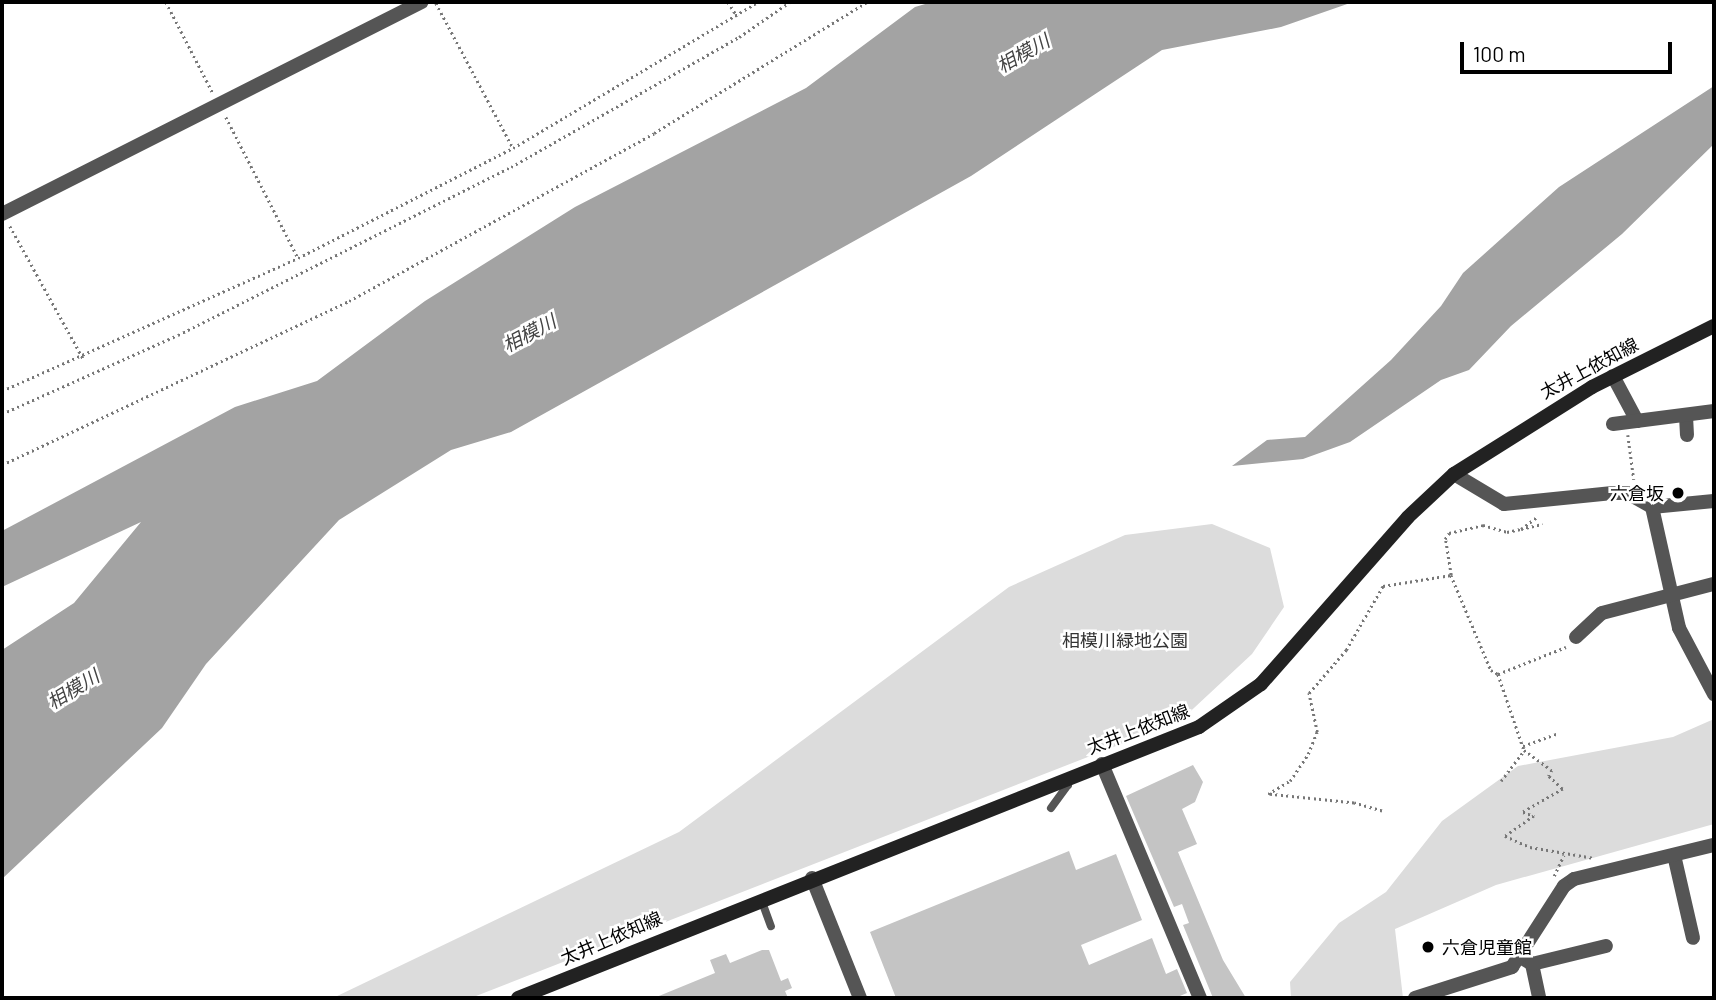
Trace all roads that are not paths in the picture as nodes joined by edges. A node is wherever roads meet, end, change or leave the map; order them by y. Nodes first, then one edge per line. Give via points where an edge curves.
1 (422, 2) edge
2 (2, 214) edge
3 (1714, 326) edge
4 (1613, 376) junction
5 (1714, 411) edge
6 (1686, 416) junction
7 (1687, 435) dead end
8 (1454, 474) junction
9 (1714, 500) edge
10 (1652, 508) junction
11 (1713, 584) edge
12 (1669, 593) junction
13 (1576, 638) road end
14 (1714, 694) edge
15 (1102, 764) junction
16 (1068, 777) junction
17 (1051, 808) dead end
18 (1714, 845) edge
19 (1674, 855) junction
20 (812, 878) junction
21 (761, 898) junction
22 (771, 926) dead end
23 (1687, 930) dead end
24 (1598, 944) dead end
25 (1520, 956) junction
26 (1532, 964) junction
27 (518, 998) edge
28 (860, 998) edge
29 (1200, 998) edge
30 (1415, 998) edge
31 (1539, 998) edge

1 - 2 street
3 - 4 main road, 太井上依知線
4 - 6 street via 1626,422
4 - 8 main road, 太井上依知線 via 1541,415
5 - 6 street
6 - 7 street
8 - 10 street via 1504,504 1612,492
8 - 15 main road, 太井上依知線 via 1408,517 1261,684 1199,727
9 - 10 street
10 - 12 street
11 - 12 street
12 - 13 street via 1602,613
12 - 14 street via 1686,646
15 - 16 main road, 太井上依知線
15 - 29 street
16 - 17 lane via 1068,785
16 - 20 main road, 太井上依知線
18 - 19 street
19 - 23 street
19 - 25 street via 1574,879 1564,886
20 - 21 main road, 太井上依知線
20 - 28 street
21 - 22 lane
21 - 27 main road, 太井上依知線
24 - 26 street
25 - 26 street
25 - 30 street via 1512,967
26 - 31 street

